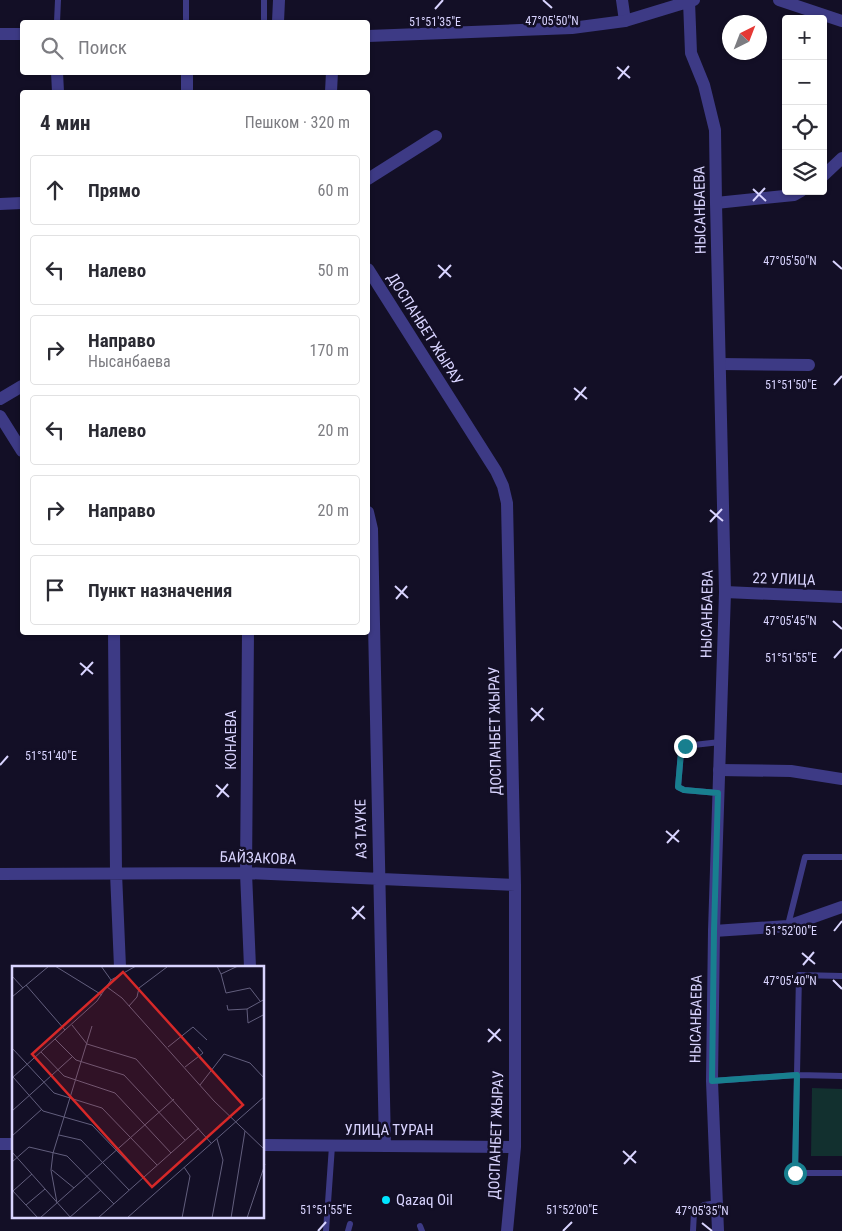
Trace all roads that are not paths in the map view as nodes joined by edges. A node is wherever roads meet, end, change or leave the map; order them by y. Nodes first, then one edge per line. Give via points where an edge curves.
1 (58, 0) edge
2 (186, 0) edge
3 (264, 0) edge
4 (279, 0) edge
5 (622, 0) edge
6 (779, 0) edge
7 (692, 1) edge
8 (57, 20) edge
9 (186, 20) edge
10 (264, 20) edge
11 (278, 20) edge
12 (625, 21) junction
13 (842, 21) edge
14 (0, 34) edge
15 (20, 34) edge
16 (370, 36) edge
17 (57, 75) edge
18 (187, 75) edge
19 (332, 75) edge
20 (58, 90) edge
21 (188, 90) edge
22 (331, 90) edge
23 (436, 136) dead end
24 (842, 158) edge
25 (827, 172) edge
26 (370, 178) edge
27 (794, 195) edge
28 (20, 203) edge
29 (716, 203) junction
30 (0, 204) edge
31 (370, 272) edge
32 (720, 364) junction
33 (809, 364) dead end
34 (20, 387) edge
35 (0, 400) edge
36 (0, 416) edge
37 (20, 447) edge
38 (370, 520) edge
39 (725, 592) junction
40 (842, 597) edge
41 (114, 635) edge
42 (248, 635) edge
43 (720, 742) junction
44 (719, 770) junction
45 (842, 779) edge
46 (718, 793) junction
47 (842, 857) edge
48 (116, 873) junction
49 (246, 873) junction
50 (0, 874) edge
51 (379, 880) junction
52 (515, 885) junction
53 (842, 907) edge
54 (788, 926) junction
55 (714, 931) junction
56 (120, 966) edge
57 (250, 966) edge
58 (842, 976) edge
59 (797, 1075) junction
60 (842, 1076) edge
61 (712, 1081) junction
62 (265, 1145) edge
63 (332, 1146) junction
64 (385, 1146) junction
65 (514, 1147) junction
66 (842, 1173) edge
67 (717, 1203) junction
68 (326, 1231) edge
69 (507, 1231) edge
70 (693, 1231) edge
71 (718, 1231) edge

1 - 8 lane
2 - 9 lane
3 - 10 lane
4 - 11 street
5 - 12 street
6 - 13 street
7 - 12 street
7 - 29 street, НЫСАНБАЕВА via 691,53 704,85 715,130
12 - 16 street via 572,28
14 - 15 street
17 - 20 street
18 - 21 street
19 - 22 street
23 - 26 street
24 - 25 street
27 - 29 street
28 - 30 street
29 - 32 street, НЫСАНБАЕВА
31 - 52 street, ДОСПАНБЕТ ЖЫРАУ via 503,486 507,503
32 - 33 street
32 - 39 street, НЫСАНБАЕВА
34 - 35 street
36 - 37 street
38 - 51 street, АЗ ТАУКЕ
39 - 40 street, 22 УЛИЦА
39 - 43 street, НЫСАНБАЕВА
41 - 48 street
42 - 49 street, КОНАЕВА
43 - 44 street, НЫСАНБАЕВА
43 - 46 lane via 685,746 681,752 678,787
44 - 45 street via 791,771
44 - 46 street, НЫСАНБАЕВА
46 - 55 street, НЫСАНБАЕВА
47 - 54 lane via 805,858
48 - 49 street, БАЙЗАКОВА
48 - 50 street, БАЙЗАКОВА
48 - 56 street
49 - 51 street, БАЙЗАКОВА
49 - 57 street, КОНАЕВА
51 - 52 street, БАЙЗАКОВА
51 - 64 street, АЗ ТАУКЕ
52 - 65 street, ДОСПАНБЕТ ЖЫРАУ
53 - 54 street
54 - 55 street
55 - 61 street, НЫСАНБАЕВА
58 - 59 lane via 799,975
59 - 60 lane
59 - 61 lane
59 - 66 lane via 795,1173
61 - 67 street, НЫСАНБАЕВА
62 - 63 street, УЛИЦА ТУРАН
63 - 64 street, УЛИЦА ТУРАН
63 - 68 lane
64 - 65 street, УЛИЦА ТУРАН
65 - 69 street, ДОСПАНБЕТ ЖЫРАУ
67 - 70 lane via 694,1212
67 - 71 street, НЫСАНБАЕВА

